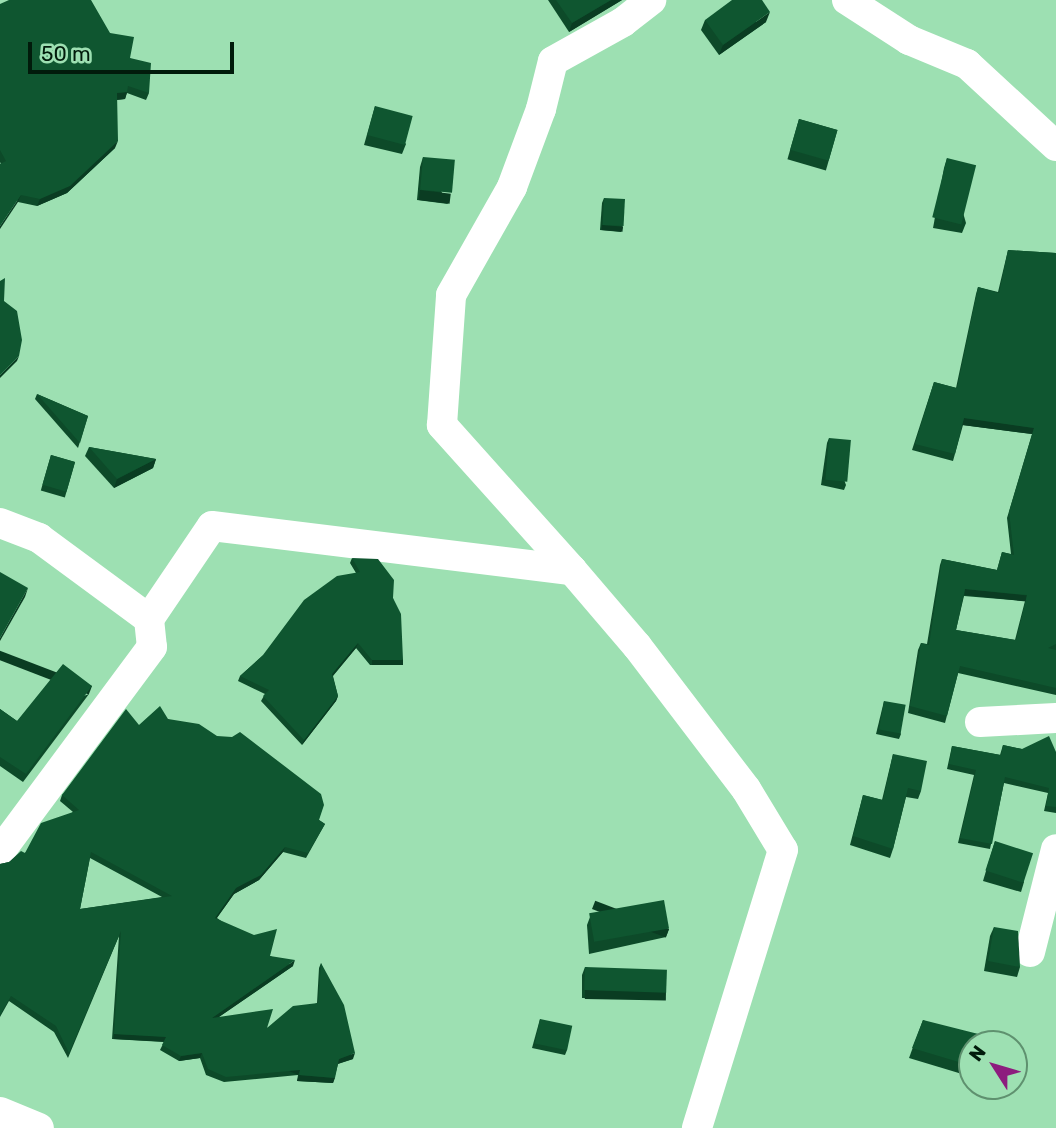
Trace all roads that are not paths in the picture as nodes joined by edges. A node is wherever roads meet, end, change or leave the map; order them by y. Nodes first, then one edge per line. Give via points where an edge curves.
1 (651, 0) edge
2 (847, 0) edge
3 (1056, 146) edge
4 (0, 523) edge
5 (572, 570) junction
6 (149, 619) junction
7 (1056, 718) edge
8 (980, 722) dead end
9 (1056, 849) edge
10 (0, 852) edge
11 (1030, 952) dead end
12 (0, 1112) edge
13 (38, 1128) edge
14 (697, 1128) edge

1 - 5 street via 623,22 553,61 512,187 451,295 442,425
2 - 3 street via 909,40 967,64
4 - 6 street via 39,538
5 - 6 street via 212,526
5 - 14 street via 638,646 746,789 783,850
6 - 10 street via 152,647
7 - 8 street
9 - 11 street
12 - 13 street

